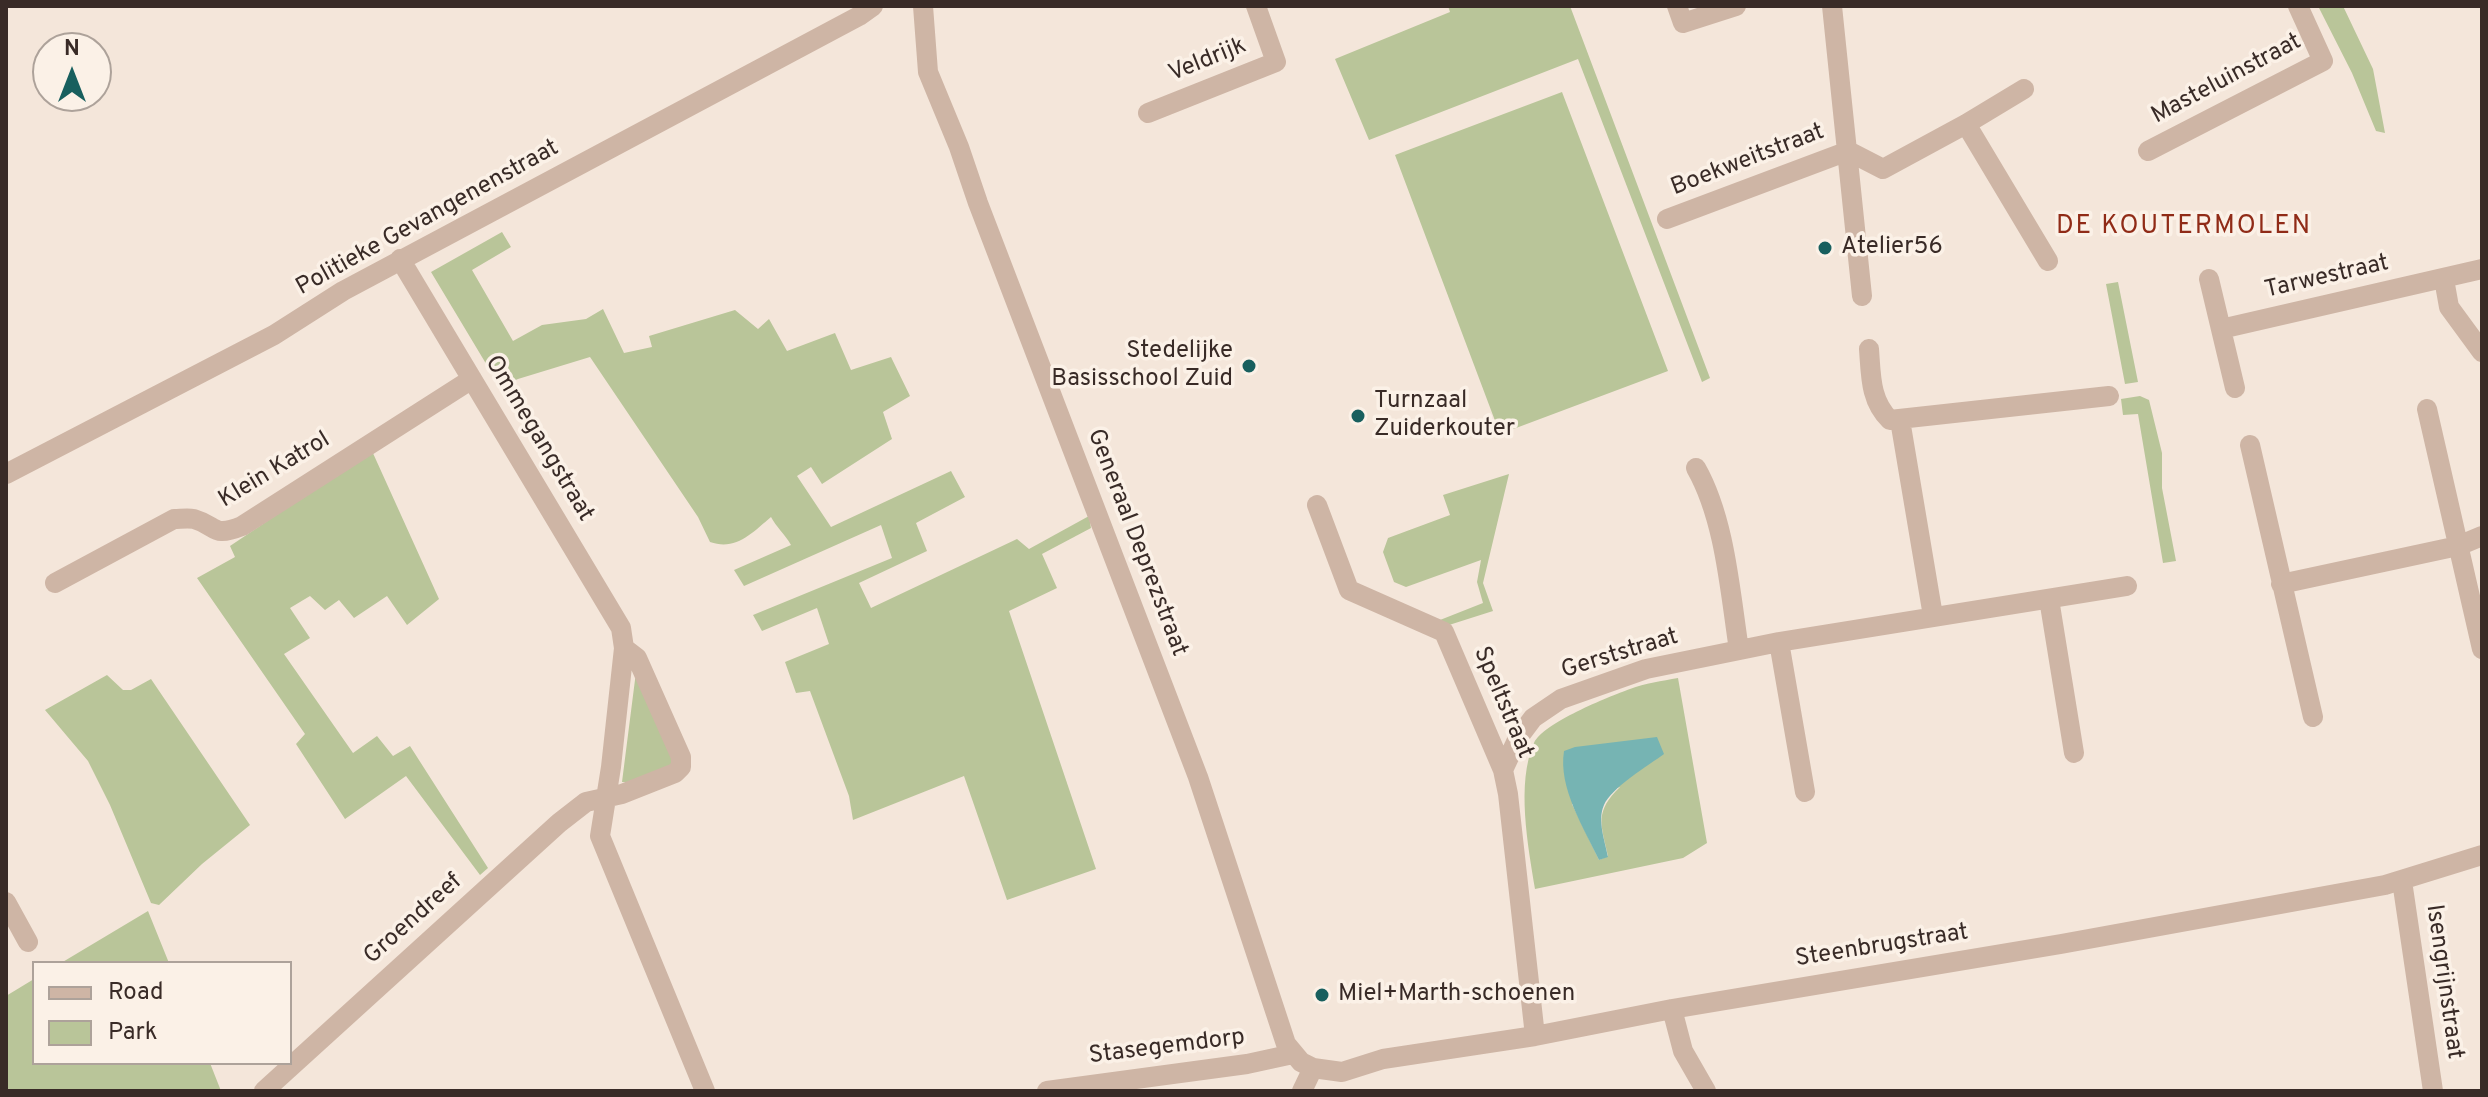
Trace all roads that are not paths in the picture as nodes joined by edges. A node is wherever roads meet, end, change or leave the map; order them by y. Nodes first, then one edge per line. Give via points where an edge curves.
1 (873, 6) edge
2 (923, 6) edge
3 (1256, 6) edge
4 (1677, 6) edge
5 (1736, 6) edge
6 (1832, 6) edge
7 (2298, 6) edge
8 (2024, 89) dead end
9 (1148, 113) dead end
10 (1966, 124) junction
11 (1848, 151) junction
12 (2148, 151) dead end
13 (1667, 219) dead end
14 (400, 259) junction
15 (2048, 261) dead end
16 (2482, 269) edge
17 (2209, 279) dead end
18 (2444, 279) junction
19 (1862, 296) dead end
20 (2221, 329) junction
21 (1869, 349) dead end
22 (2482, 352) edge
23 (472, 379) junction
24 (2235, 388) dead end
25 (2109, 396) dead end
26 (2427, 409) dead end
27 (1900, 420) junction
28 (2250, 445) dead end
29 (1696, 468) dead end
30 (6, 474) edge
31 (1317, 505) dead end
32 (2482, 536) edge
33 (2458, 546) junction
34 (55, 583) dead end
35 (2281, 584) junction
36 (2127, 586) dead end
37 (2049, 599) junction
38 (1933, 616) junction
39 (1779, 642) junction
40 (624, 648) junction
41 (2482, 649) edge
42 (1739, 650) junction
43 (2313, 717) dead end
44 (2074, 753) dead end
45 (1503, 770) junction
46 (1805, 792) dead end
47 (604, 797) junction
48 (2482, 855) edge
49 (2402, 881) junction
50 (6, 902) edge
51 (28, 942) dead end
52 (1672, 1009) junction
53 (1535, 1036) junction
54 (1293, 1054) junction
55 (1313, 1068) junction
56 (264, 1091) edge
57 (705, 1091) edge
58 (1047, 1091) edge
59 (1302, 1091) edge
60 (1706, 1091) edge
61 (2433, 1091) edge

1 - 14 street, Politieke Gevangenenstraat
2 - 54 street, Generaal Deprezstraat via 928,72 1198,777
3 - 9 street, Veldrijk via 1276,62
4 - 5 street via 1683,23
6 - 11 street, Boekweitstraat
7 - 12 street, Masteluinstraat via 2323,61
8 - 10 street, Boekweitstraat
10 - 11 street, Boekweitstraat via 1883,169
10 - 15 street
11 - 13 street, Boekweitstraat
11 - 19 street, Boekweitstraat
14 - 23 street, Ommegangstraat
14 - 30 street, Politieke Gevangenenstraat via 274,335
16 - 18 street, Tarwestraat
17 - 20 street
18 - 20 street, Tarwestraat
18 - 22 street via 2449,307
20 - 24 street
21 - 27 street via 1879,410 1890,420
23 - 34 street, Klein Katrol via 242,526 217,532 194,519 174,519
23 - 40 street, Ommegangstraat via 621,628
25 - 27 street
26 - 33 street
27 - 38 street
28 - 35 street
29 - 42 street via 1710,493
31 - 45 street, Speltstraat via 1349,590 1444,632
32 - 33 street
33 - 35 street
33 - 41 street
35 - 43 street
36 - 37 street, Gerststraat
37 - 38 street, Gerststraat
37 - 44 street
38 - 39 street, Gerststraat
39 - 42 street, Gerststraat
39 - 46 street
40 - 47 street, Ommegangstraat
40 - 47 street, Ommegangstraat via 637,658 681,767
42 - 45 street, Gerststraat via 1646,669 1561,699 1533,718
45 - 53 street, Speltstraat
47 - 56 street, Groendreef via 586,802 559,823
47 - 57 street, Ommegangstraat via 600,836
48 - 49 street, Steenbrugstraat
49 - 52 street, Steenbrugstraat
49 - 61 street, Isengrijnstraat
50 - 51 street
52 - 53 street, Steenbrugstraat
52 - 60 street via 1683,1051
53 - 55 street, Steenbrugstraat via 1383,1059 1342,1072
54 - 55 street
54 - 58 street, Stasegemdorp
55 - 59 street

